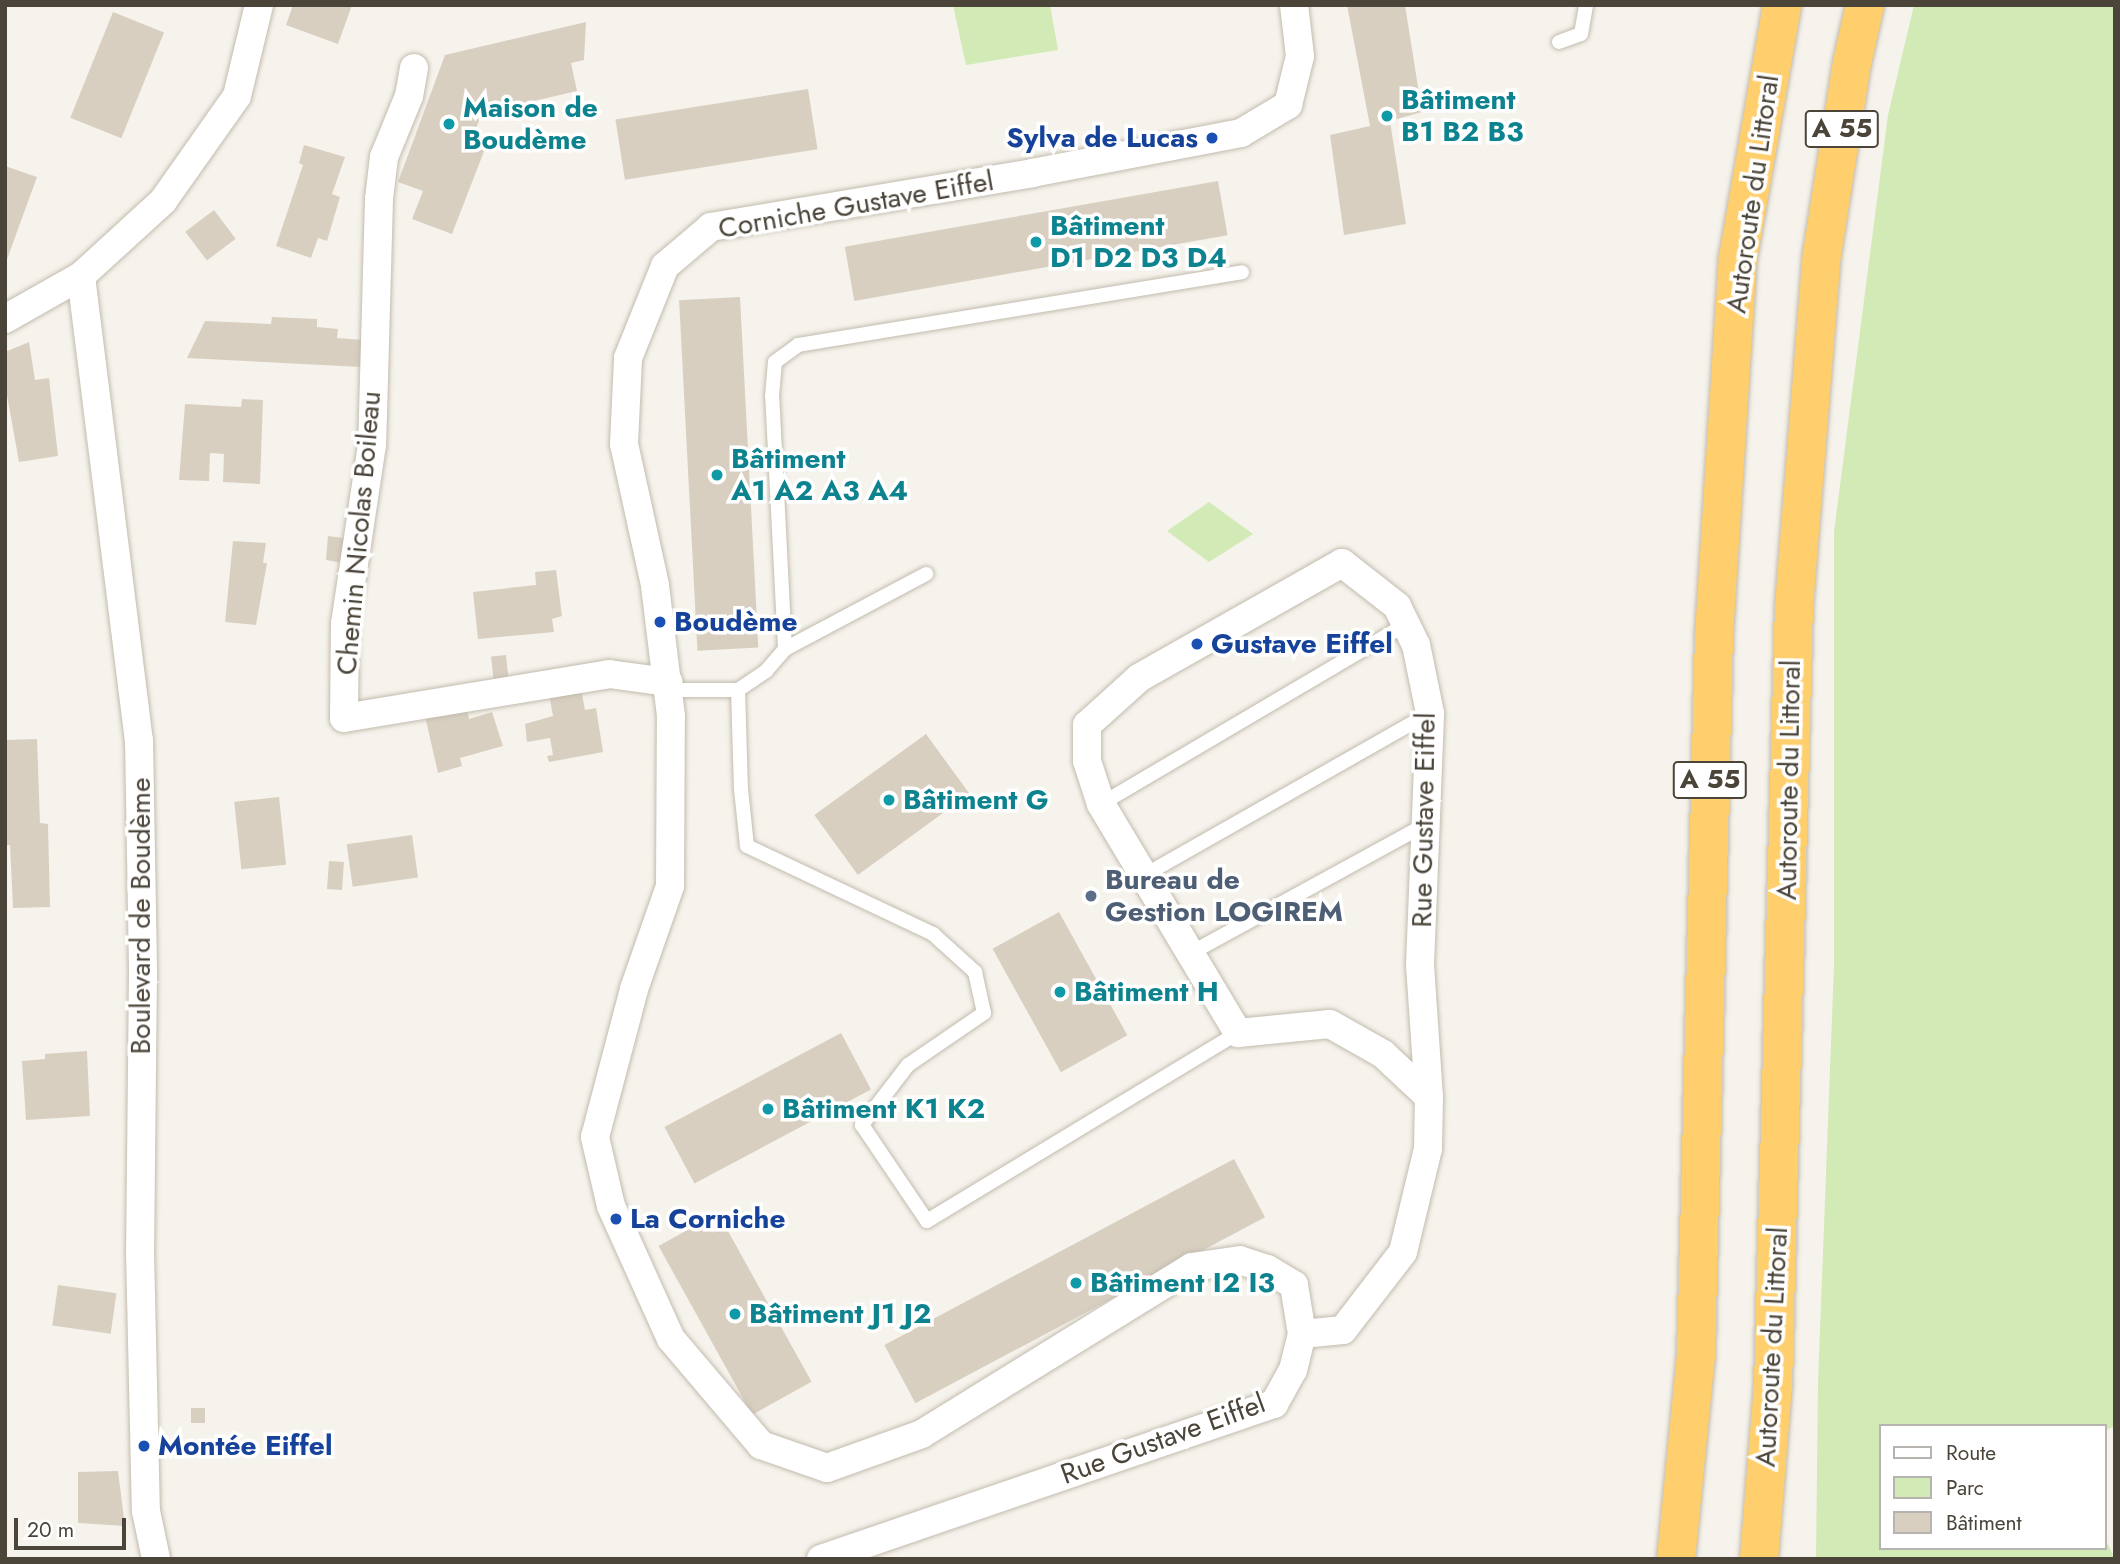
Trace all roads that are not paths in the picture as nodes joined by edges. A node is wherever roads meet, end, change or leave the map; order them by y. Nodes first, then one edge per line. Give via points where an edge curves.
1 (259, 5) edge
2 (1294, 5) edge
3 (1586, 5) edge
4 (1782, 5) edge
5 (1865, 5) edge
6 (1559, 42) dead end
7 (414, 68) dead end
8 (1242, 272) dead end
9 (81, 276) junction
10 (5, 319) edge
11 (926, 573) dead end
12 (1406, 624) junction
13 (785, 649) junction
14 (668, 686) junction
15 (738, 690) junction
16 (1430, 713) junction
17 (1101, 804) junction
18 (1425, 825) junction
19 (1143, 876) junction
20 (1189, 954) junction
21 (1238, 1033) junction
22 (1429, 1097) junction
23 (1302, 1334) junction
24 (156, 1559) edge
25 (821, 1559) edge
26 (1676, 1559) edge
27 (1759, 1559) edge

1 - 9 street via 237,96 163,201
2 - 14 street, Corniche Gustave Eiffel via 1300,56 1288,105 1241,133 710,227 664,266 628,358 624,444 655,585
3 - 6 lane via 1581,34
4 - 26 highway, Autoroute du Littoral / A 55 via 1738,258 1714,635 1696,1356
5 - 27 highway, Autoroute du Littoral / A 55 via 1822,254 1794,606 1773,1386
7 - 14 street, Chemin Nicolas Boileau via 409,96 384,157 379,199 372,445 345,623 344,718 609,674
8 - 13 lane via 798,345 775,362 772,396
9 - 10 street
9 - 24 street, Boulevard de Boudème via 139,740 143,972 140,1252 146,1511
11 - 13 lane
12 - 16 street, Rue Gustave Eiffel via 1416,645
12 - 17 lane
12 - 17 street, Rue Gustave Eiffel via 1397,606 1342,563 1150,671 1087,726 1087,761
13 - 15 lane via 766,671
14 - 15 lane
14 - 23 street, Corniche Gustave Eiffel via 670,886 634,989 595,1137 611,1206 671,1339 761,1445 827,1468 922,1434 1192,1267 1240,1260 1294,1285
15 - 21 lane via 747,846 933,934 975,972 984,1013 908,1065 862,1125 927,1221
16 - 18 street, Rue Gustave Eiffel
16 - 19 lane
17 - 19 street, Rue Gustave Eiffel
18 - 20 lane
18 - 22 street, Rue Gustave Eiffel via 1420,965
19 - 20 street, Rue Gustave Eiffel
20 - 21 street, Rue Gustave Eiffel
21 - 22 street via 1330,1024 1383,1054
22 - 23 street, Rue Gustave Eiffel via 1428,1149 1403,1252 1343,1330
23 - 25 street, Rue Gustave Eiffel via 1293,1370 1274,1404

